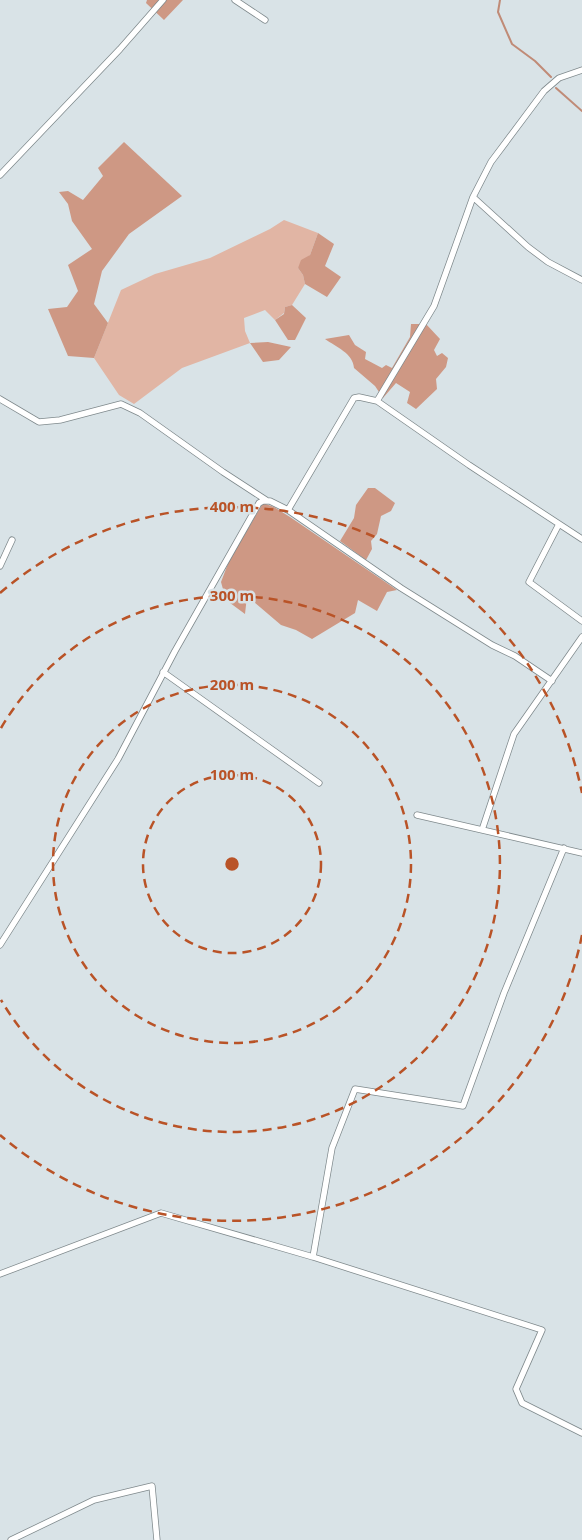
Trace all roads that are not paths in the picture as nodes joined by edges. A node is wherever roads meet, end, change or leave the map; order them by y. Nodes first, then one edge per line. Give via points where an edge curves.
1 (163, 0) edge
2 (235, 0) edge
3 (265, 20) dead end
4 (582, 70) edge
5 (0, 175) edge
6 (473, 197) junction
7 (582, 280) edge
8 (0, 398) edge
9 (377, 402) junction
10 (266, 500) junction
11 (288, 510) junction
12 (559, 524) junction
13 (582, 539) edge
14 (12, 540) dead end
15 (0, 566) edge
16 (582, 621) edge
17 (582, 637) edge
18 (164, 672) junction
19 (552, 681) junction
20 (319, 783) dead end
21 (417, 816) dead end
22 (482, 830) junction
23 (564, 848) junction
24 (582, 853) edge
25 (0, 945) edge
26 (313, 1257) junction
27 (0, 1274) edge
28 (582, 1434) edge
29 (11, 1540) edge
30 (157, 1540) edge

1 - 5 street
2 - 3 street
4 - 6 street via 559,78 544,91 491,162
6 - 7 street via 528,247
6 - 9 street via 434,306
8 - 10 street via 39,422 60,420 120,404 140,413
9 - 11 street via 354,398
9 - 12 street
10 - 11 street
10 - 18 street via 260,503
11 - 19 street via 401,588
12 - 13 street
12 - 16 street via 529,582
14 - 15 street
17 - 19 street
18 - 20 street
18 - 25 street via 118,758
19 - 22 street via 514,734
21 - 22 street
22 - 23 street
23 - 24 street
23 - 26 street via 504,993 463,1106 354,1089 332,1148
26 - 27 street via 161,1213
26 - 28 street via 542,1330 516,1389 522,1403
29 - 30 street via 94,1500 152,1486

